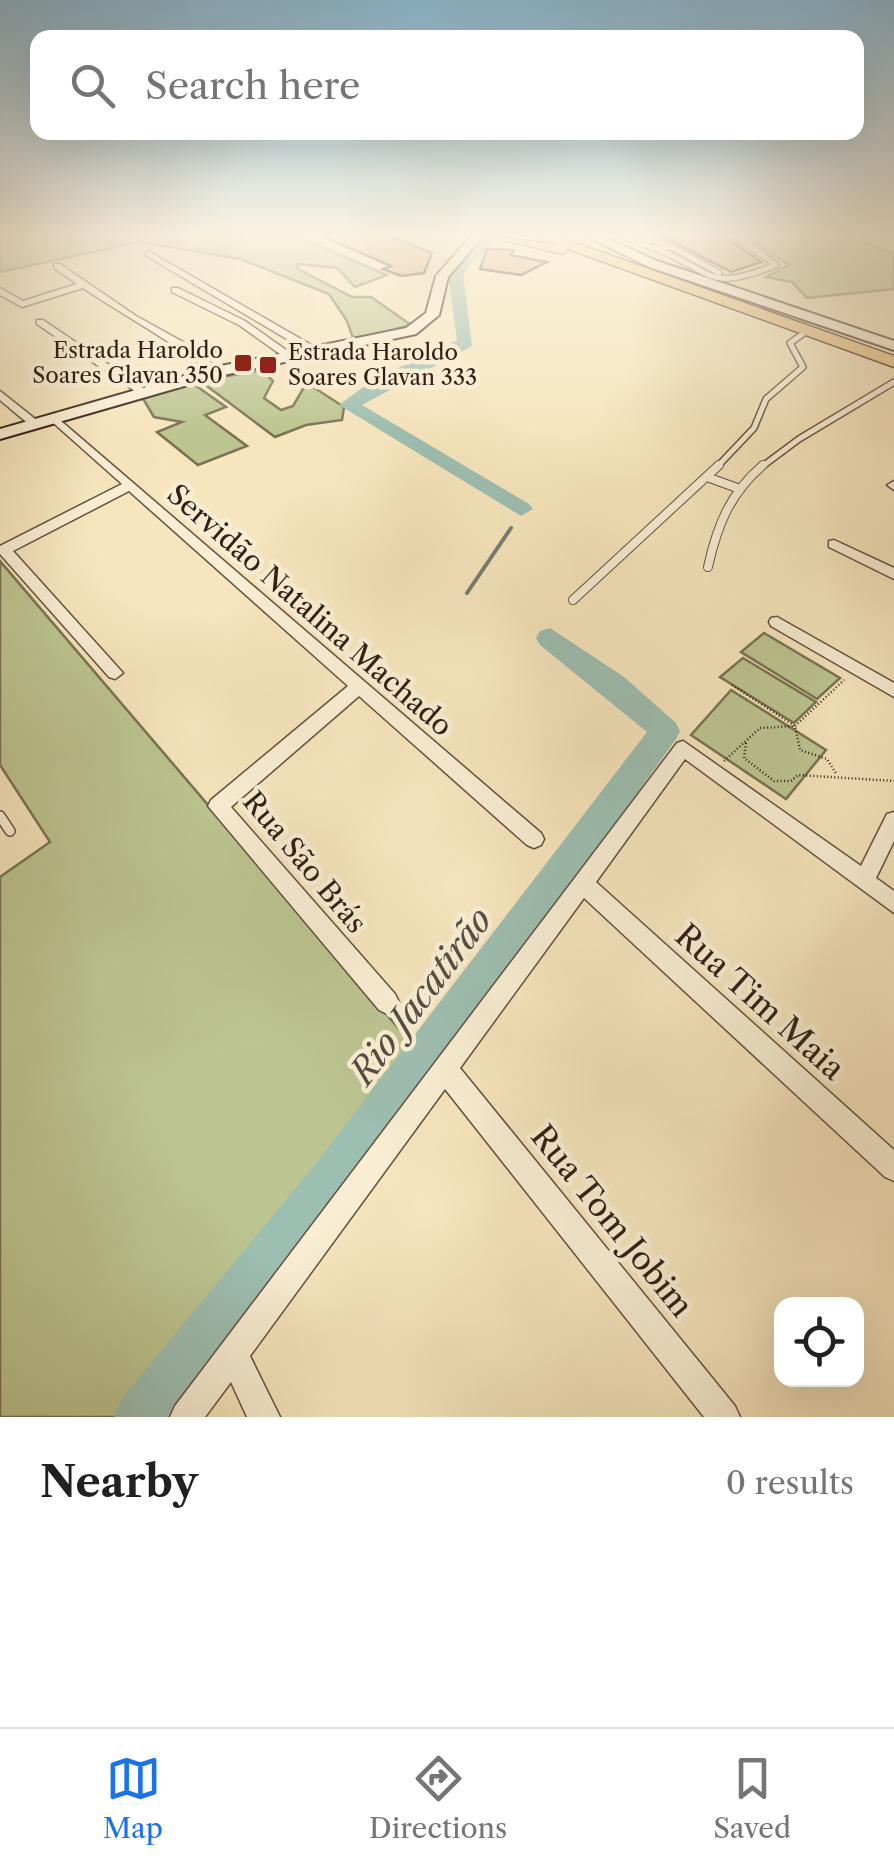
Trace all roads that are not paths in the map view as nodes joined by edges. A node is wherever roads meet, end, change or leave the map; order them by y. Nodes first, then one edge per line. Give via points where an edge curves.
1 (110, 301) edge
2 (197, 301) edge
3 (229, 301) edge
4 (437, 301) edge
5 (735, 301) edge
6 (738, 301) edge
7 (762, 301) edge
8 (768, 304) junction
9 (40, 322) dead end
10 (808, 328) junction
11 (894, 346) edge
12 (316, 352) junction
13 (290, 357) junction
14 (894, 358) edge
15 (216, 372) junction
16 (894, 382) edge
17 (143, 392) junction
18 (0, 394) edge
19 (54, 418) junction
20 (35, 424) junction
21 (0, 434) edge
22 (708, 477) junction
23 (130, 485) junction
24 (740, 489) junction
25 (834, 544) dead end
26 (708, 567) dead end
27 (894, 574) edge
28 (574, 600) dead end
29 (777, 622) dead end
30 (115, 673) dead end
31 (360, 686) junction
32 (894, 691) edge
33 (0, 816) edge
34 (894, 820) edge
35 (10, 831) dead end
36 (534, 839) dead end
37 (864, 881) junction
38 (583, 884) junction
39 (894, 903) edge
40 (387, 1002) dead end
41 (445, 1069) junction
42 (894, 1168) edge
43 (233, 1354) junction
44 (186, 1417) edge
45 (264, 1417) edge
46 (724, 1417) edge

1 - 15 street
2 - 13 street
3 - 12 street
4 - 12 main road via 422,325
5 - 10 highway
6 - 10 highway
7 - 8 main road
8 - 10 highway
8 - 11 main road
9 - 17 street
10 - 14 highway
10 - 22 lane via 790,343 802,368 766,399 754,428
12 - 13 main road
13 - 15 main road
15 - 17 main road
16 - 24 lane via 790,442
17 - 19 main road
18 - 20 street
19 - 20 main road
19 - 23 street, Servidão Natalina Machado
20 - 21 main road
22 - 24 lane
22 - 28 lane
23 - 30 street via 4,550
23 - 31 street, Servidão Natalina Machado
24 - 26 lane via 724,511
25 - 27 street
29 - 32 street
31 - 36 street, Servidão Natalina Machado
31 - 40 street, Rua São Brás via 218,806
33 - 35 lane
34 - 37 street
37 - 38 street via 683,748
37 - 39 street
38 - 41 street
38 - 42 street, Rua Tim Maia
41 - 43 street
41 - 46 street, Rua Tom Jobim
43 - 44 street
43 - 45 street

